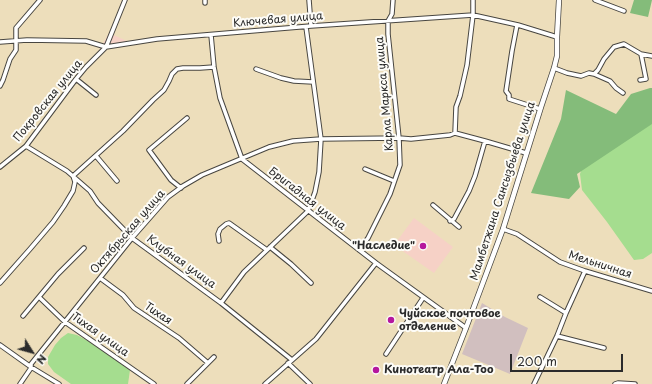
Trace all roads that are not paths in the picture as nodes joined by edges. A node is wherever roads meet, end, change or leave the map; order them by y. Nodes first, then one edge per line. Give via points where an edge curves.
1 (40, 0) edge
2 (125, 0) edge
3 (309, 0) edge
4 (393, 0) edge
5 (473, 0) edge
6 (558, 0) edge
7 (595, 0) edge
8 (624, 11) dead end
9 (473, 15) junction
10 (388, 21) junction
11 (517, 25) junction
12 (309, 26) junction
13 (211, 35) junction
14 (557, 37) junction
15 (16, 41) junction
16 (0, 42) edge
17 (106, 47) junction
18 (641, 54) junction
19 (652, 56) edge
20 (214, 67) junction
21 (554, 68) junction
22 (256, 69) dead end
23 (594, 74) junction
24 (76, 79) junction
25 (640, 80) dead end
26 (313, 82) junction
27 (0, 86) edge
28 (623, 93) dead end
29 (96, 95) dead end
30 (540, 109) junction
31 (187, 118) dead end
32 (455, 133) junction
33 (399, 138) junction
34 (320, 139) junction
35 (485, 141) junction
36 (26, 146) junction
37 (526, 153) junction
38 (96, 156) junction
39 (242, 159) junction
40 (0, 167) edge
41 (365, 169) dead end
42 (73, 176) junction
43 (117, 181) dead end
44 (394, 181) junction
45 (181, 188) junction
46 (434, 205) dead end
47 (308, 211) junction
48 (450, 221) junction
49 (459, 227) dead end
50 (503, 229) junction
51 (132, 238) junction
52 (219, 241) dead end
53 (84, 248) dead end
54 (268, 248) junction
55 (359, 250) junction
56 (376, 263) junction
57 (585, 272) junction
58 (100, 278) junction
59 (0, 283) edge
60 (311, 283) dead end
61 (652, 291) edge
62 (39, 297) junction
63 (540, 297) dead end
64 (424, 298) junction
65 (222, 303) junction
66 (566, 313) junction
67 (23, 316) dead end
68 (65, 322) junction
69 (466, 328) junction
70 (557, 336) junction
71 (0, 345) edge
72 (604, 348) dead end
73 (386, 354) dead end
74 (214, 357) dead end
75 (208, 362) junction
76 (290, 362) junction
77 (31, 367) junction
78 (20, 384) edge
79 (59, 384) edge
80 (154, 384) edge
81 (187, 384) edge
82 (265, 384) edge
83 (310, 384) edge
84 (444, 384) edge
85 (534, 384) edge
86 (614, 384) edge
87 (635, 384) edge

1 - 15 street via 16,28
2 - 17 street, Покровская улица
3 - 12 street
4 - 10 street, Карла Маркса улица via 392,14
5 - 9 street
6 - 14 main road, Мамбетжана Сансызбыева улица
7 - 8 street
9 - 10 street, Ключевая улица
9 - 11 street, Ключевая улица
9 - 32 street via 467,65 456,107
10 - 12 street, Ключевая улица
10 - 33 street, Карла Маркса улица
11 - 14 street, Ключевая улица
11 - 30 street via 506,91 509,99
12 - 13 street, Ключевая улица
12 - 26 street
13 - 17 street, Ключевая улица via 157,39
13 - 20 street
14 - 21 main road, Мамбетжана Сансызбыева улица
15 - 16 street, Ключевая улица
15 - 17 street, Ключевая улица via 86,41
15 - 27 street via 16,50
17 - 24 street, Покровская улица
18 - 19 street
18 - 23 street via 624,44 614,47
18 - 25 street via 646,79
20 - 38 street via 177,69 164,90
20 - 39 street via 220,98
21 - 23 street via 581,76
21 - 30 main road, Мамбетжана Сансызбыева улица
22 - 26 street via 294,81
23 - 28 street via 610,81
24 - 29 street
24 - 36 street, Покровская улица
26 - 34 street
30 - 37 main road, Мамбетжана Сансызбыева улица
31 - 45 street via 149,150
32 - 33 street, Октябрьская улица via 411,139
32 - 35 street, Октябрьская улица
33 - 34 street, Октябрьская улица
33 - 44 street, Карла Маркса улица via 400,165
34 - 39 street, Октябрьская улица via 294,141 269,147
34 - 47 street via 319,172
35 - 37 street, Октябрьская улица
35 - 48 street via 469,191 454,219
36 - 40 street, Покровская улица
36 - 42 street, Клубная улица
37 - 50 main road, Мамбетжана Сансызбыева улица
38 - 42 street
38 - 43 street
39 - 45 street, Октябрьская улица via 202,175
39 - 47 street, Бригадная улица
41 - 44 street
42 - 51 street, Клубная улица
42 - 59 street via 73,191 64,206
44 - 55 street, Карла Маркса улица via 376,223
45 - 51 street, Октябрьская улица via 168,197
46 - 48 street
47 - 54 street
47 - 55 street, Бригадная улица
48 - 49 street
50 - 57 street, Мельничная via 517,234 560,262
50 - 69 main road, Мамбетжана Сансызбыева улица
51 - 58 street, Октябрьская улица
51 - 65 street, Клубная улица
52 - 54 street via 220,229 230,223
53 - 62 street
54 - 60 street via 291,264
54 - 65 street via 244,272
55 - 56 street, Бригадная улица
56 - 64 street, Бригадная улица
56 - 76 street via 316,340
57 - 61 street, Мельничная
57 - 66 street
58 - 68 street, Октябрьская улица
58 - 75 street, Тихая via 123,295 134,308 179,338
62 - 67 street
62 - 68 street, Тихая улица
63 - 66 street
64 - 69 street, Бригадная улица
64 - 73 street
65 - 76 street, Клубная улица
66 - 70 street
68 - 77 street, Октябрьская улица
68 - 80 street, Тихая улица
69 - 84 main road, Мамбетжана Сансызбыева улица
70 - 72 street
70 - 85 street
71 - 77 street
74 - 75 street
75 - 81 street
76 - 82 street
76 - 83 street, Клубная улица
77 - 78 street, Октябрьская улица
77 - 79 street
86 - 87 street

